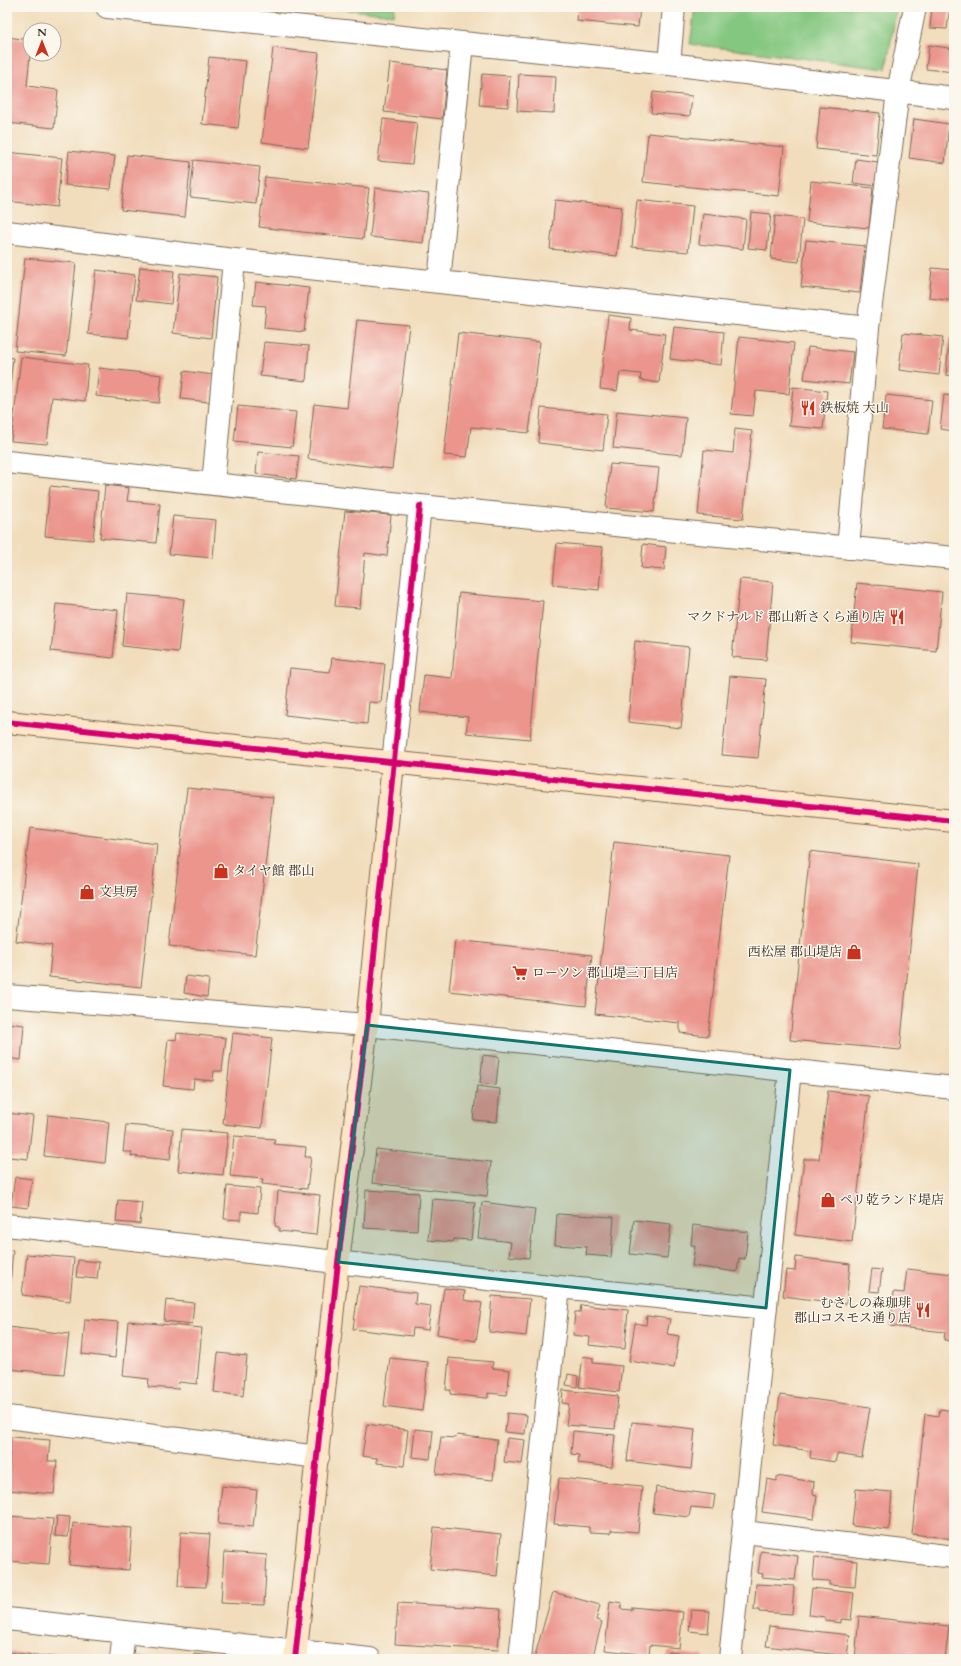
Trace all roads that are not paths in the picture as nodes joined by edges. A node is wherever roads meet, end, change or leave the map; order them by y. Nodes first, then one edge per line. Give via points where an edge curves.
1 (107, 7) edge
2 (674, 7) edge
3 (914, 7) edge
4 (153, 10) edge
5 (462, 43) junction
6 (669, 64) junction
7 (898, 92) junction
8 (954, 98) edge
9 (7, 232) edge
10 (234, 260) junction
11 (439, 282) junction
12 (868, 328) junction
13 (7, 462) edge
14 (213, 484) junction
15 (420, 506) junction
16 (848, 548) junction
17 (954, 558) edge
18 (7, 722) edge
19 (393, 763) junction
20 (954, 821) edge
21 (7, 996) edge
22 (367, 1025) junction
23 (790, 1070) junction
24 (954, 1088) edge
25 (7, 1225) edge
26 (338, 1262) junction
27 (559, 1286) junction
28 (766, 1308) junction
29 (7, 1417) edge
30 (318, 1457) junction
31 (744, 1532) junction
32 (954, 1557) edge
33 (7, 1619) edge
34 (124, 1632) junction
35 (296, 1655) edge
36 (121, 1659) edge
37 (370, 1659) edge
38 (520, 1659) edge
39 (730, 1659) edge

1 - 4 street
2 - 6 street
3 - 7 street
4 - 5 street
5 - 6 street
5 - 11 street
6 - 7 street
7 - 8 street
7 - 12 street
9 - 10 street
10 - 11 street
10 - 14 street
11 - 12 street
12 - 16 street
13 - 14 street
14 - 15 street
15 - 16 street
15 - 19 street
16 - 17 street
18 - 19 street
19 - 20 street
19 - 22 street
21 - 22 street
22 - 23 street
22 - 26 street
23 - 24 street
23 - 28 street
25 - 26 street
26 - 27 street
26 - 30 street
27 - 28 street
27 - 38 street
28 - 31 street
29 - 30 street
30 - 35 street
31 - 32 street
31 - 39 street
33 - 34 street
34 - 35 street
34 - 36 street
35 - 37 street

